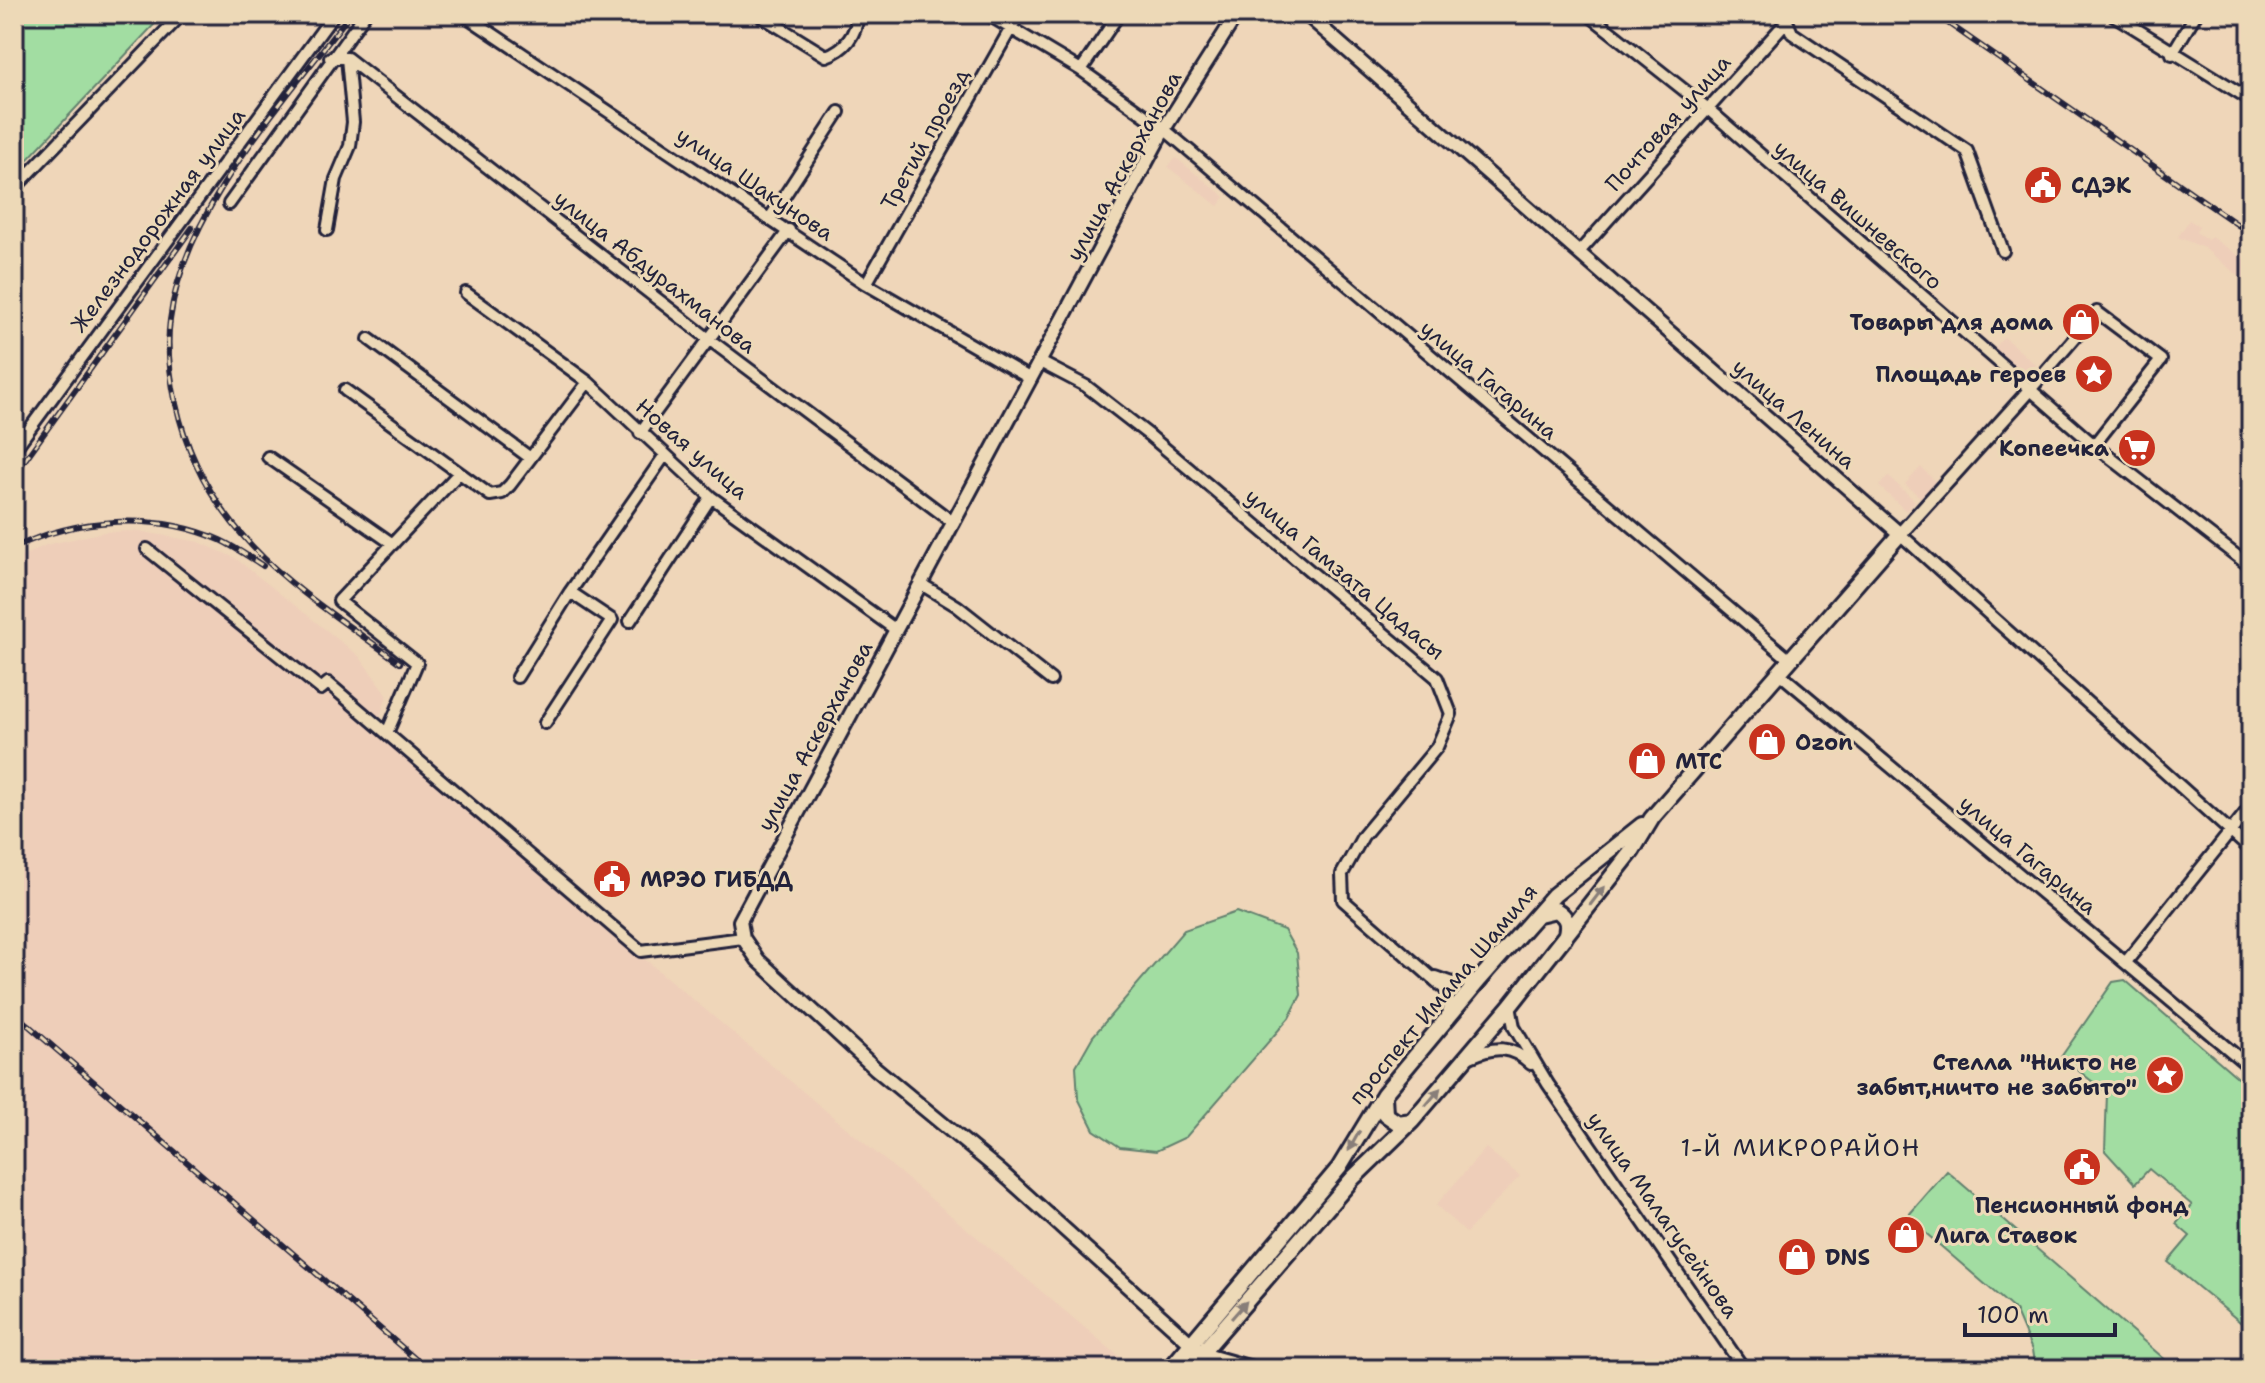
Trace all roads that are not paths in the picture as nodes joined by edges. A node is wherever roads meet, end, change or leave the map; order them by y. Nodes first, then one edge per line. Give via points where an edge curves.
1 (182, 14) edge
2 (334, 14) edge
3 (365, 14) edge
4 (463, 14) edge
5 (758, 14) edge
6 (858, 14) edge
7 (987, 14) edge
8 (1019, 14) edge
9 (1119, 14) edge
10 (1237, 14) edge
11 (1306, 14) edge
12 (1588, 14) edge
13 (2112, 14) edge
14 (2196, 14) edge
15 (1786, 18) edge
16 (1011, 28) junction
17 (2172, 54) junction
18 (330, 58) junction
19 (347, 58) junction
20 (1081, 70) junction
21 (2251, 100) edge
22 (1708, 109) junction
23 (839, 112) dead end
24 (1164, 129) junction
25 (14, 189) edge
26 (229, 204) dead end
27 (770, 218) junction
28 (327, 230) dead end
29 (789, 230) junction
30 (2003, 251) dead end
31 (1579, 252) junction
32 (866, 284) junction
33 (466, 293) dead end
34 (369, 339) dead end
35 (710, 340) junction
36 (1040, 362) junction
37 (1031, 379) junction
38 (588, 382) junction
39 (345, 390) dead end
40 (2029, 391) junction
41 (640, 433) junction
42 (2094, 445) junction
43 (15, 447) edge
44 (665, 455) junction
45 (268, 457) dead end
46 (529, 457) junction
47 (459, 473) junction
48 (711, 497) junction
49 (954, 523) junction
50 (1900, 534) junction
51 (393, 544) junction
52 (147, 549) dead end
53 (2251, 567) edge
54 (921, 584) junction
55 (570, 592) junction
56 (630, 621) dead end
57 (896, 630) junction
58 (1790, 660) junction
59 (1779, 673) junction
60 (517, 677) dead end
61 (1051, 680) dead end
62 (545, 723) dead end
63 (387, 733) junction
64 (2251, 806) edge
65 (1652, 818) junction
66 (2230, 832) junction
67 (2251, 850) edge
68 (1538, 914) junction
69 (743, 938) junction
70 (1563, 942) junction
71 (2126, 962) junction
72 (1433, 976) junction
73 (1480, 979) junction
74 (1510, 1006) junction
75 (1447, 1017) junction
76 (1464, 1060) junction
77 (2251, 1068) edge
78 (1548, 1084) junction
79 (1384, 1094) junction
80 (1412, 1121) junction
81 (1197, 1349) junction
82 (1170, 1369) edge
83 (1188, 1369) edge
84 (1259, 1369) edge
85 (1744, 1369) edge

1 - 25 street
2 - 43 street, Железнодорожная улица
3 - 18 street
4 - 27 street, улица Шакунова
5 - 6 street via 826,56 841,51 857,29
7 - 16 street, улица Гагарина
8 - 16 street, Третий проезд
9 - 20 street
10 - 24 street, улица Аскерханова
11 - 31 street, улица Ленина
12 - 22 street, улица Вишневского
13 - 17 street
14 - 17 street
15 - 22 street, Почтовая улица
15 - 30 street via 1792,33 1967,151
16 - 20 street, улица Гагарина
16 - 32 street, Третий проезд
17 - 21 street
18 - 19 street
18 - 26 street
19 - 28 street via 353,122
19 - 35 street, улица Абдурахманова
20 - 24 street, улица Гагарина
22 - 31 street, Почтовая улица
22 - 40 street, улица Вишневского
23 - 27 street
24 - 36 street, улица Аскерханова
24 - 58 street, улица Гагарина
27 - 29 street, улица Шакунова
29 - 32 street, улица Шакунова
29 - 35 street
31 - 50 street, улица Ленина
32 - 37 street, улица Шакунова
33 - 38 street, Новая улица
34 - 46 street
35 - 41 street
35 - 49 street, улица Абдурахманова
36 - 37 street, улица Аскерханова
36 - 72 street, улица Гамзата Цадасы via 1086,386 1149,435 1437,678 1451,714 1437,747 1363,836 1342,874 1343,900
37 - 49 street, улица Аскерханова
38 - 41 street, Новая улица
38 - 46 street
39 - 47 street
40 - 42 street, улица Вишневского
40 - 42 street via 2097,312 2161,360
40 - 50 street
41 - 44 street, Новая улица
42 - 53 street, улица Вишневского
44 - 48 street, Новая улица
44 - 55 street
45 - 51 street
46 - 47 street via 497,495
47 - 51 street
48 - 56 street
48 - 57 street, Новая улица
49 - 54 street, улица Аскерханова
50 - 58 main road, проспект Имама Шамиля
50 - 66 street, улица Ленина
51 - 63 street via 339,601 417,663
52 - 63 street via 321,689 328,683
54 - 57 street, улица Аскерханова
54 - 61 street
55 - 60 street
55 - 62 street via 612,620
57 - 69 street, улица Аскерханова via 746,905 740,921
58 - 59 main road, проспект Имама Шамиля
59 - 65 main road, проспект Имама Шамиля
59 - 71 street, улица Гагарина
63 - 69 street via 641,951
64 - 66 street
65 - 68 main road, проспект Имама Шамиля via 1554,895
70 -> 65 main road, проспект Имама Шамиля
66 - 67 street, улица Ленина
66 - 71 street
68 - 70 main road via 1563,914 1568,929
68 - 73 main road, проспект Имама Шамиля
69 - 81 street via 758,960 875,1068 1001,1172
70 - 74 main road, проспект Имама Шамиля
71 - 77 street, улица Гагарина
72 - 73 street via 1452,983
72 - 75 street via 1446,990
73 - 75 main road, проспект Имама Шамиля
74 - 76 main road, проспект Имама Шамиля
74 - 78 street via 1514,1027
75 - 79 main road, проспект Имама Шамиля
76 - 78 street via 1490,1048 1513,1051
80 -> 76 main road, проспект Имама Шамиля
78 - 85 street, улица Малагусейнова
79 - 80 main road via 1385,1114 1398,1123
79 -> 81 main road, проспект Имама Шамиля via 1339,1168
81 -> 80 main road, проспект Имама Шамиля
81 - 82 main road, проспект Имама Шамиля
81 - 83 main road, проспект Имама Шамиля
81 - 84 street

